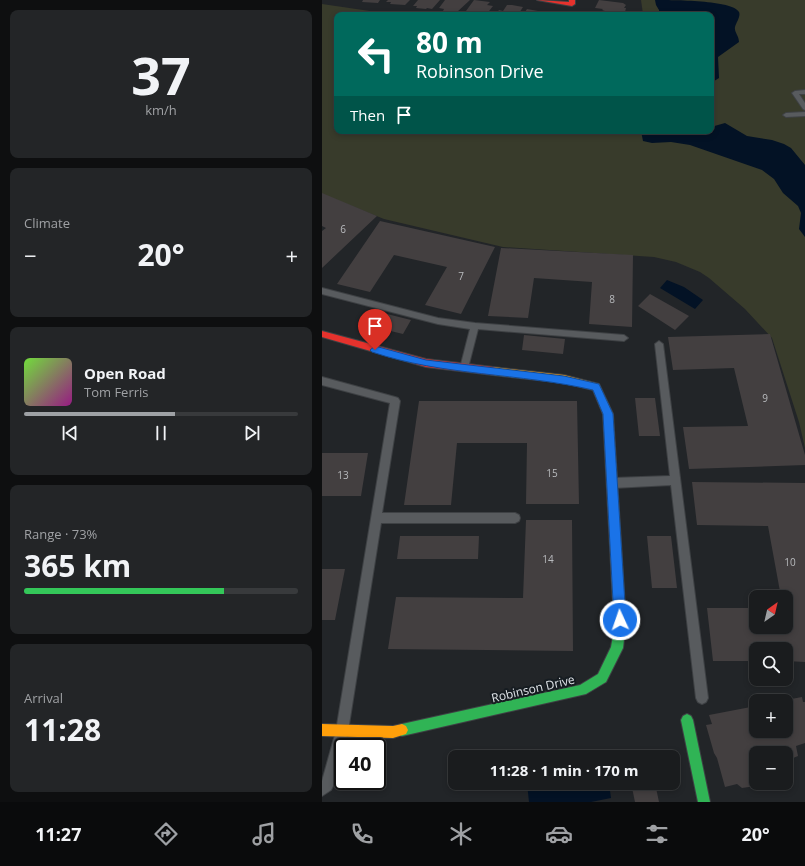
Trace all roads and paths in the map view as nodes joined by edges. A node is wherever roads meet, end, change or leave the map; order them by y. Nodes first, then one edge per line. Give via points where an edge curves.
1 (540, 0) edge
2 (572, 2) edge
3 (805, 92) edge
4 (805, 108) edge
5 (805, 114) edge
6 (786, 115) dead end
7 (322, 291) edge
8 (475, 326) junction
9 (322, 334) edge
10 (624, 338) dead end
11 (659, 344) dead end
12 (464, 368) junction
13 (322, 381) edge
14 (676, 480) junction
15 (612, 483) junction
16 (376, 518) junction
17 (515, 518) dead end
18 (702, 698) dead end
19 (688, 720) dead end
20 (322, 730) edge
21 (342, 731) junction
22 (322, 790) edge
23 (704, 802) edge

1 - 2 street
3 - 4 lane via 795,93
5 - 6 lane
7 - 8 lane via 438,322
8 - 10 lane
8 - 12 lane
9 - 12 street, Robinson Drive via 426,363
11 - 14 lane
12 - 15 street, Robinson Drive via 564,380 596,387 608,414
13 - 16 lane via 395,400
14 - 15 lane
14 - 18 lane
15 - 21 street, Robinson Drive via 620,620 617,648 602,678 582,690 393,732
16 - 17 lane
16 - 21 lane
19 - 23 street
20 - 21 street, Robinson Drive
21 - 22 lane via 327,786

